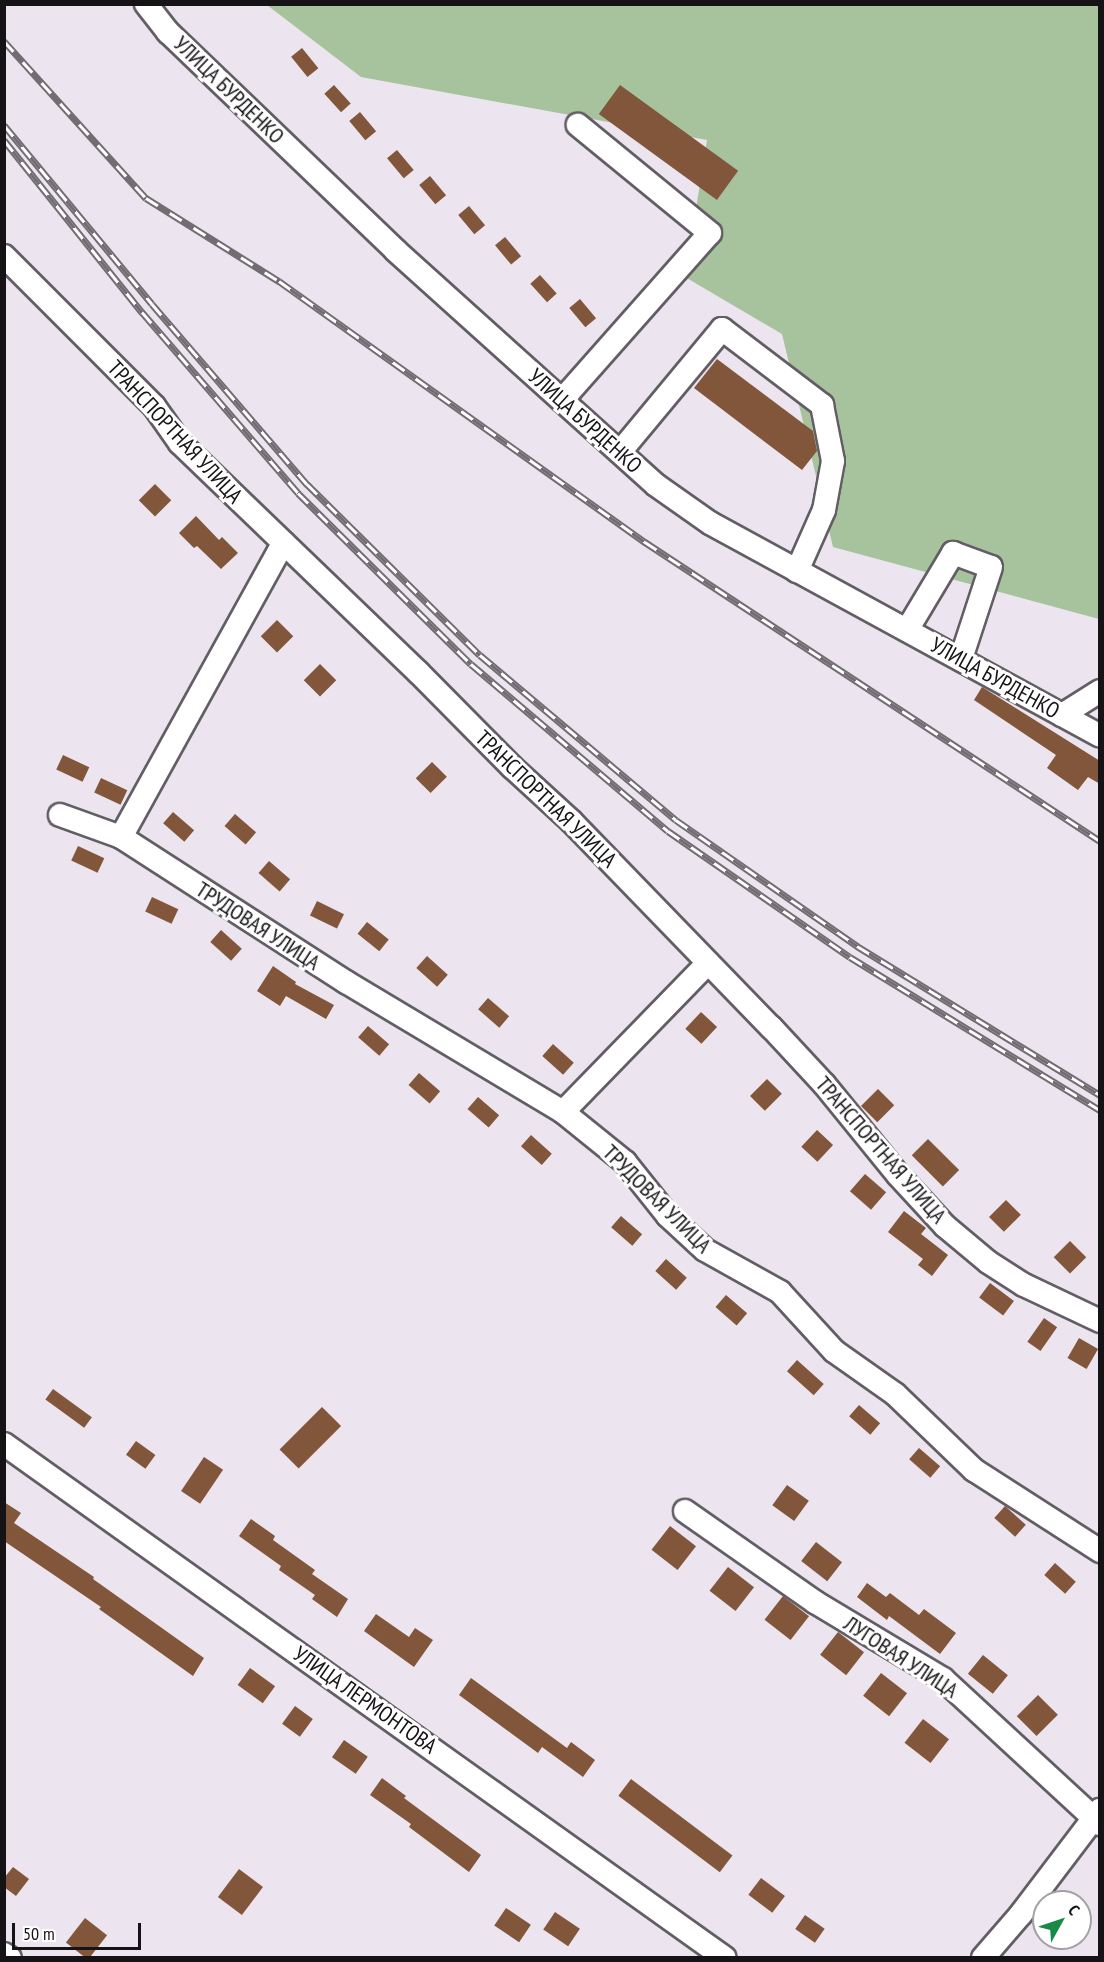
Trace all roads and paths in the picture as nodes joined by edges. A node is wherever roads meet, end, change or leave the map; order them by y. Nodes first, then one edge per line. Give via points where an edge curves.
1 (146, 4) edge
2 (578, 125) dead end
3 (4, 256) edge
4 (562, 400) junction
5 (620, 452) junction
6 (283, 543) junction
7 (797, 571) junction
8 (907, 630) junction
9 (961, 659) junction
10 (1100, 691) edge
11 (1062, 715) junction
12 (1100, 736) edge
13 (60, 815) dead end
14 (121, 837) junction
15 (708, 963) junction
16 (563, 1112) junction
17 (1100, 1321) edge
18 (4, 1444) edge
19 (685, 1511) dead end
20 (1100, 1551) edge
21 (1097, 1817) edge
22 (4, 1954) edge
23 (10, 1958) edge
24 (725, 1958) edge
25 (983, 1958) edge

1 - 4 street, УЛИЦА БУРДЕНКО via 168,32 395,250
2 - 4 street via 710,233
3 - 6 street, ТРАНСПОРТНАЯ УЛИЦА via 154,406 180,443
4 - 5 street, УЛИЦА БУРДЕНКО
5 - 7 street, УЛИЦА БУРДЕНКО via 656,485 710,523
5 - 7 street via 722,329 822,405 833,461 824,510
6 - 14 street
6 - 15 street, ТРАНСПОРТНАЯ УЛИЦА via 572,822
7 - 8 street, УЛИЦА БУРДЕНКО
8 - 9 street, УЛИЦА БУРДЕНКО
8 - 9 street via 953,553 991,567
9 - 11 street, УЛИЦА БУРДЕНКО
10 - 11 street
11 - 12 street, УЛИЦА БУРДЕНКО
13 - 14 street, ТРУДОВАЯ УЛИЦА
14 - 16 street, ТРУДОВАЯ УЛИЦА via 346,982
15 - 16 street
15 - 17 street, ТРАНСПОРТНАЯ УЛИЦА via 824,1084 945,1226 988,1262 1024,1285
16 - 20 street, ТРУДОВАЯ УЛИЦА via 625,1162 668,1216 705,1251 780,1292 834,1351 895,1394 975,1470
18 - 24 street, УЛИЦА ЛЕРМОНТОВА
19 - 21 street, ЛУГОВАЯ УЛИЦА via 815,1602 943,1679
21 - 25 street
22 - 23 street

